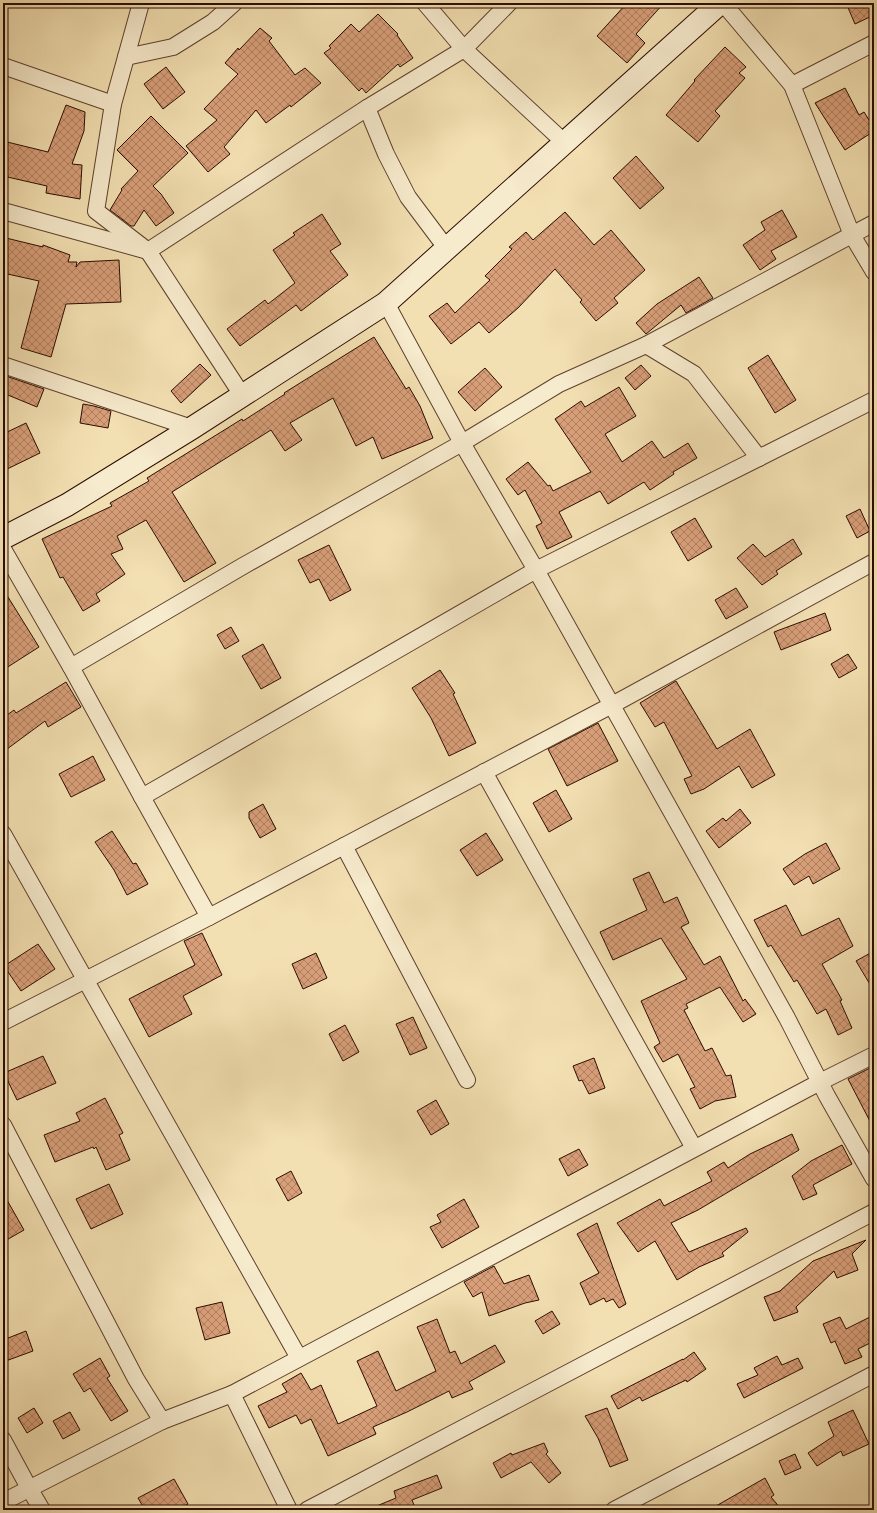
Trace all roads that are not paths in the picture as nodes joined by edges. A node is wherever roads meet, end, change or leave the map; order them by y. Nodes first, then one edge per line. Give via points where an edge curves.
1 (141, 3) edge
2 (234, 3) edge
3 (425, 3) edge
4 (509, 3) edge
5 (722, 3) edge
6 (874, 43) edge
7 (464, 48) junction
8 (126, 57) junction
9 (3, 66) edge
10 (792, 85) junction
11 (113, 104) junction
12 (367, 108) junction
13 (565, 143) junction
14 (3, 211) edge
15 (874, 223) edge
16 (852, 235) junction
17 (447, 249) junction
18 (148, 251) junction
19 (874, 272) edge
20 (386, 303) junction
21 (646, 345) junction
22 (3, 365) edge
23 (242, 395) junction
24 (874, 400) edge
25 (192, 428) junction
26 (462, 443) junction
27 (759, 458) junction
28 (3, 538) edge
29 (3, 549) edge
30 (874, 563) edge
31 (536, 570) junction
32 (71, 667) junction
33 (612, 705) junction
34 (484, 772) junction
35 (142, 797) junction
36 (3, 834) edge
37 (344, 846) junction
38 (209, 917) junction
39 (86, 981) junction
40 (3, 1022) edge
41 (874, 1055) edge
42 (467, 1080) dead end
43 (820, 1082) junction
44 (3, 1124) edge
45 (694, 1148) junction
46 (874, 1179) edge
47 (874, 1212) edge
48 (299, 1358) junction
49 (874, 1374) edge
50 (232, 1394) junction
51 (162, 1421) junction
52 (3, 1440) edge
53 (28, 1488) junction
54 (3, 1502) edge
55 (42, 1510) edge
56 (289, 1510) edge
57 (307, 1510) edge
58 (614, 1510) edge

1 - 8 street
2 - 8 street via 213,22 173,47
3 - 7 street
4 - 7 street
5 - 10 street
5 - 13 main road
6 - 10 street
7 - 12 street
7 - 13 street
8 - 11 street
9 - 11 street
10 - 16 street
11 - 18 street via 96,212
12 - 17 street via 408,197
12 - 18 street
13 - 17 main road
14 - 18 street
15 - 16 street
16 - 19 street
16 - 21 street
17 - 20 main road
18 - 23 street
20 - 23 main road
20 - 26 street
21 - 26 street via 559,384
21 - 27 street via 694,374
22 - 25 street
23 - 25 main road
24 - 27 street
25 - 28 main road via 67,505
26 - 31 street
26 - 32 street via 250,562
27 - 31 street
29 - 32 street
30 - 33 street
31 - 33 street
31 - 35 street
32 - 35 street
33 - 34 street
33 - 43 street via 787,1018
34 - 37 street
34 - 45 street
35 - 38 street
36 - 39 street
37 - 38 street
37 - 42 street
38 - 39 street
39 - 40 street
39 - 48 street
41 - 43 street
43 - 45 street
43 - 46 street
44 - 51 street via 136,1379
45 - 48 street
47 - 57 street
48 - 50 street
49 - 58 street
50 - 51 street
50 - 56 street
51 - 53 street
52 - 53 street
53 - 54 street
53 - 55 street

